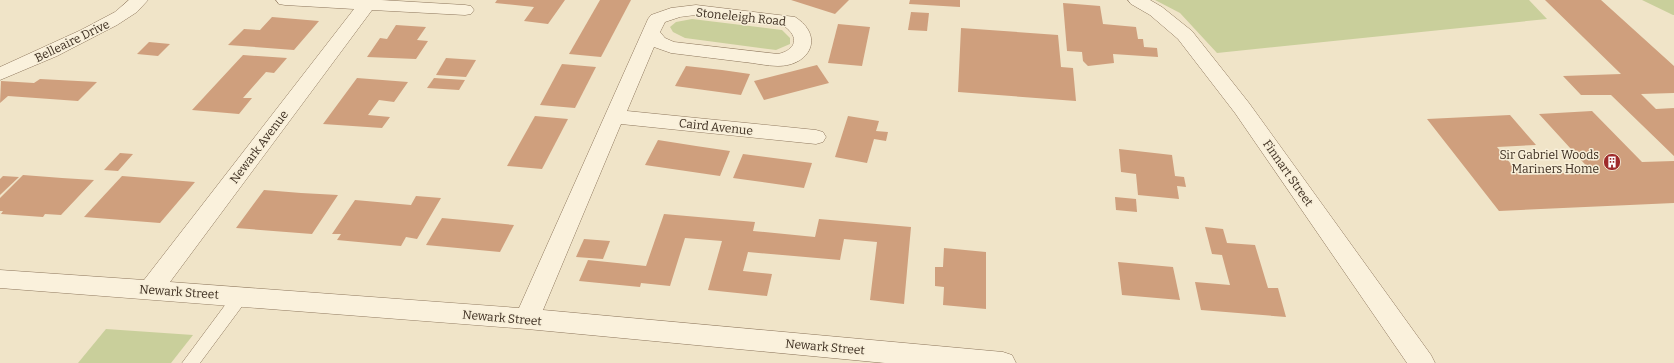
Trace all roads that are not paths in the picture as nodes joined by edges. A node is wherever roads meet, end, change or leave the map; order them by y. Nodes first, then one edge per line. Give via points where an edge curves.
1 (140, 0) edge
2 (285, 0) edge
3 (1137, 0) edge
4 (367, 5) junction
5 (466, 10) dead end
6 (651, 32) junction
7 (0, 74) edge
8 (616, 117) junction
9 (816, 137) dead end
10 (0, 279) edge
11 (150, 290) junction
12 (240, 297) junction
13 (527, 319) junction
14 (190, 363) edge
15 (1004, 363) edge
16 (1422, 363) edge

1 - 7 street, Belleaire Drive via 119,18 75,41
2 - 4 street
3 - 16 street, Finnart Street via 1171,22 1242,108
4 - 5 street
4 - 11 street, Newark Avenue
6 - 6 street, Stoneleigh Road via 658,42 671,47 779,60 793,55 802,47 804,39 797,25 789,21 696,10 677,12 657,19
6 - 8 street, Stoneleigh Road
8 - 9 street, Caird Avenue
8 - 13 street, Stoneleigh Road
10 - 11 street, Newark Street
11 - 12 street, Newark Street
12 - 13 street, Newark Street
12 - 14 lane
13 - 15 street, Newark Street

